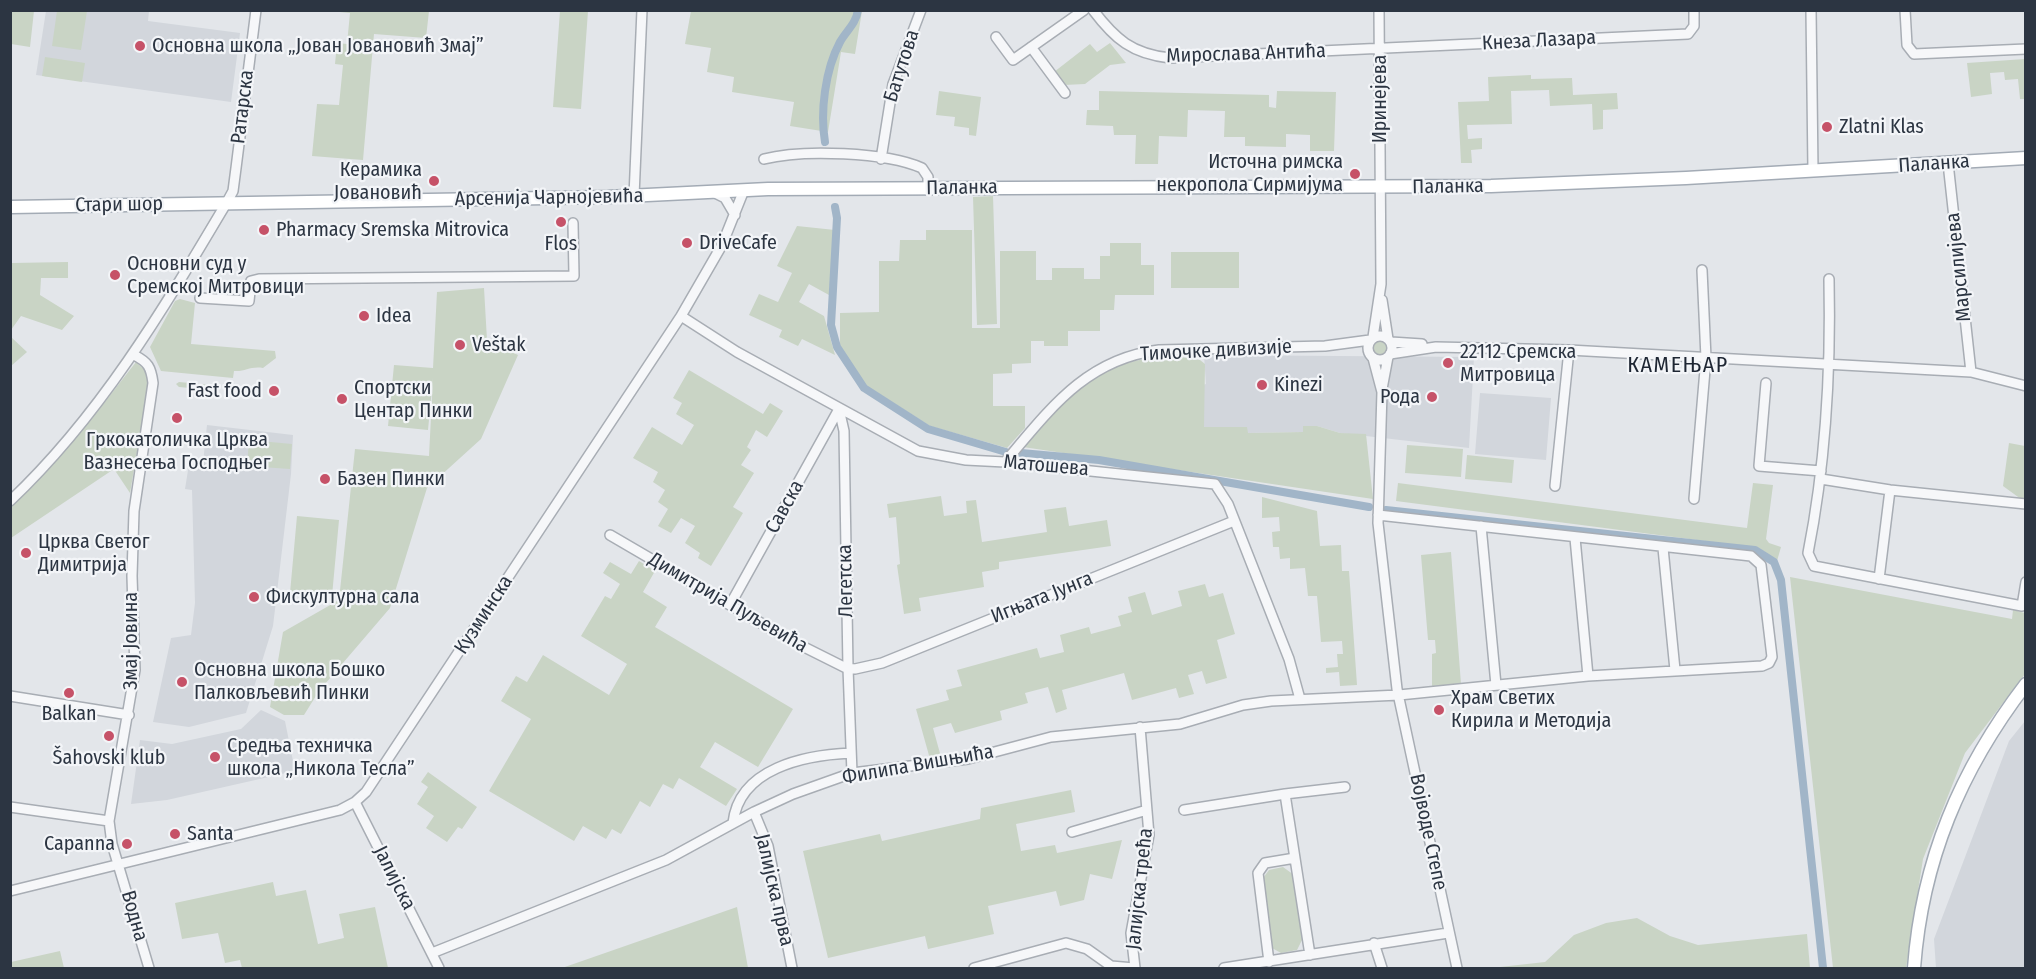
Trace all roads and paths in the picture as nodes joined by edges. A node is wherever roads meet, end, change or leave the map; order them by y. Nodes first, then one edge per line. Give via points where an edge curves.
1 (256, 10) edge
2 (642, 10) edge
3 (921, 10) edge
4 (1084, 10) edge
5 (1092, 10) edge
6 (1379, 10) edge
7 (1694, 10) edge
8 (1810, 10) edge
9 (1905, 10) edge
10 (996, 38) dead end
11 (1031, 47) junction
12 (2025, 49) edge
13 (1380, 50) junction
14 (1065, 93) dead end
15 (2025, 158) edge
16 (764, 159) dead end
17 (881, 159) junction
18 (1948, 163) junction
19 (1813, 171) junction
20 (1380, 188) junction
21 (928, 189) junction
22 (744, 190) junction
23 (870, 190) joint
24 (713, 192) junction
25 (634, 196) junction
26 (227, 202) junction
27 (10, 207) edge
28 (735, 215) junction
29 (573, 223) dead end
30 (1702, 270) dead end
31 (1829, 279) dead end
32 (1381, 293) junction
33 (200, 298) dead end
34 (681, 316) junction
35 (1372, 339) junction
36 (1389, 341) junction
37 (1325, 346) junction
38 (1436, 347) junction
39 (1569, 350) junction
40 (134, 355) junction
41 (1389, 355) junction
42 (1372, 357) junction
43 (1706, 358) junction
44 (1831, 363) junction
45 (1971, 372) junction
46 (1766, 383) dead end
47 (2025, 386) edge
48 (1382, 392) junction
49 (839, 409) junction
50 (1005, 462) junction
51 (1821, 475) junction
52 (1555, 486) dead end
53 (1890, 490) junction
54 (1694, 499) dead end
55 (10, 501) edge
56 (2025, 504) edge
57 (1378, 515) junction
58 (1234, 521) junction
59 (1481, 526) junction
60 (610, 535) dead end
61 (1575, 538) junction
62 (1663, 548) junction
63 (1879, 579) junction
64 (2025, 582) edge
65 (730, 605) junction
66 (848, 669) junction
67 (1675, 670) junction
68 (1588, 676) junction
69 (2025, 684) edge
70 (1496, 685) junction
71 (1399, 695) junction
72 (10, 696) edge
73 (1300, 699) junction
74 (129, 715) junction
75 (1140, 727) junction
76 (851, 753) junction
77 (852, 773) junction
78 (1345, 787) dead end
79 (1285, 794) junction
80 (355, 802) junction
81 (10, 807) edge
82 (1147, 810) junction
83 (1184, 810) dead end
84 (754, 812) junction
85 (109, 821) junction
86 (733, 823) junction
87 (1072, 832) dead end
88 (1295, 858) junction
89 (119, 864) junction
90 (10, 891) edge
91 (1448, 933) junction
92 (1374, 944) junction
93 (432, 953) junction
94 (1310, 954) junction
95 (1269, 962) junction
96 (1005, 963) edge
97 (149, 969) edge
98 (439, 969) edge
99 (792, 969) edge
100 (974, 969) edge
101 (1135, 969) edge
102 (1224, 969) edge
103 (1382, 969) edge
104 (1457, 969) edge
105 (1914, 969) edge

1 - 26 street, Ратарска via 236,168
2 - 25 street
3 - 17 street, Батутова via 893,84
4 - 11 street
5 - 13 street, Мирослава Антића via 1114,37 1154,56
6 - 13 street, Иринејева
7 - 13 street, Кнеза Лазара via 1694,26 1688,34
8 - 19 street
9 - 12 street via 1908,45 1914,54
10 - 11 street via 1012,60
11 - 14 street
13 - 20 street, Иринејева
15 - 18 main road, Паланка
16 - 17 street via 797,154
17 - 21 street via 922,168 928,177
18 - 19 main road, Паланка
18 - 45 street, Марсилијева
19 - 20 main road, Паланка
20 - 21 main road, Паланка
20 - 32 street
21 - 23 main road, Паланка
22 - 23 main road, Арсенија Чарнојевића
22 - 24 main road, Арсенија Чарнојевића
22 - 28 street, Кузминска
24 - 25 main road, Арсенија Чарнојевића
24 - 28 street via 725,198
25 - 26 main road, Арсенија Чарнојевића
26 - 27 main road, Стари шор
26 - 40 street, Ратарска
28 - 34 street, Кузминска
29 - 33 street via 574,276 259,279 251,281 249,301
30 - 43 street
31 - 44 street
32 - 35 street
32 - 36 street
34 - 49 street, Матошева
34 - 80 street, Кузминска via 371,787
35 - 36 street via 1383,336
35 - 37 street, Тимочке дивизије
35 - 42 street via 1367,348
36 - 38 street
36 - 41 street
37 - 42 street, Тимочке дивизије via 1353,348
37 - 50 street, Тимочке дивизије via 1133,353 1085,376
38 - 39 street
38 - 41 street
39 - 43 street
39 - 52 street
40 - 55 street, Ратарска via 93,410
40 - 74 street, Змај Јовина via 147,361 153,383 136,490 132,576 135,670
41 - 42 street via 1381,360
41 - 48 street, Војводе Степе
42 - 48 street, Војводе Степе
43 - 44 street
43 - 54 street
44 - 45 street
44 - 51 street
45 - 47 street
46 - 51 street via 1759,466
48 - 57 street, Војводе Степе
49 - 50 street, Матошева via 918,451
49 - 65 street, Савска
49 - 66 street, Легетска via 844,431
50 - 58 street, Матошева via 1208,482 1221,490
51 - 53 street
51 - 63 street via 1808,557 1814,566
53 - 56 street
53 - 63 street
57 - 59 street
57 - 71 street, Војводе Степе
58 - 66 street, Игњата Јунга via 882,663
58 - 73 street, Матошева via 1289,659
59 - 61 street
59 - 70 street
60 - 65 street, Димитрија Пуљевића
61 - 62 street
61 - 68 street
62 - 67 street
62 - 67 street via 1744,554 1758,560 1772,657 1762,666
63 - 64 street via 2022,606
65 - 66 street, Димитрија Пуљевића
66 - 76 street, Легетска
67 - 68 street
68 - 70 street
69 - 105 main road via 1975,758 1946,822 1922,906
70 - 71 street
71 - 73 street, Филипа Вишњића
71 - 91 street, Војводе Степе
72 - 74 street
73 - 75 street, Филипа Вишњића via 1243,705 1180,724
74 - 85 street, Змај Јовина
75 - 77 street, Филипа Вишњића via 1051,737 968,759
75 - 82 street, Јалијска трећа
76 - 77 street, Легетска
76 - 86 street via 824,754 758,777 743,791 735,806
77 - 84 street, Филипа Вишњића
78 - 79 street
79 - 83 street
79 - 88 street
80 - 89 street, Кузминска via 340,810
80 - 93 street, Јалијска
81 - 85 street
82 - 87 street, Јалијска трећа
82 - 101 street, Јалијска трећа via 1148,848 1131,933
84 - 86 street, Филипа Вишњића
84 - 99 street, Јалијска прва via 768,846
85 - 89 street, Змај Јовина
86 - 93 street, Филипа Вишњића via 666,860
88 - 94 street
88 - 95 street via 1266,862 1259,871
89 - 90 street, Кузминска
89 - 97 street, Водна
91 - 92 street
91 - 104 street, Војводе Степе
92 - 94 street
92 - 103 street
93 - 98 street
94 - 95 street
95 - 102 street
96 - 100 street
96 - 101 street via 1066,943 1087,949 1111,966

